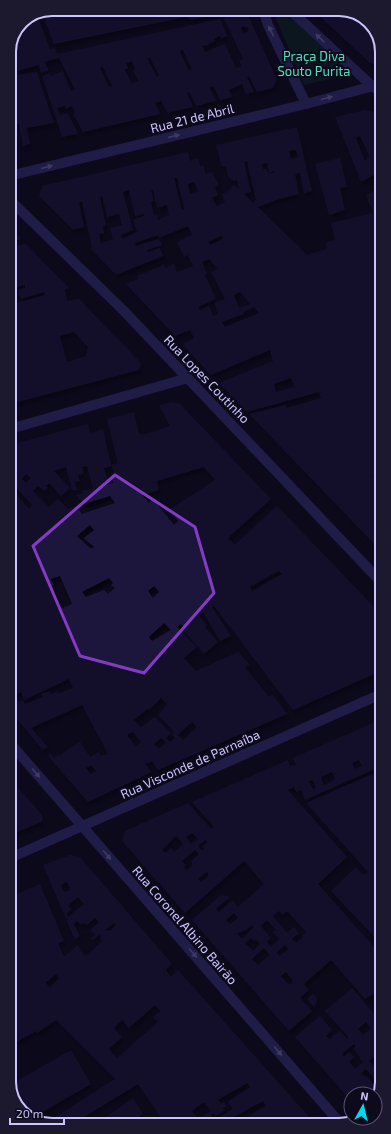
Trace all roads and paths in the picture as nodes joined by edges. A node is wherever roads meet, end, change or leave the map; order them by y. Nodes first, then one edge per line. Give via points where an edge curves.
1 (265, 16) edge
2 (297, 16) edge
3 (375, 84) edge
4 (375, 85) edge
5 (306, 104) junction
6 (16, 174) edge
7 (16, 206) edge
8 (188, 378) junction
9 (16, 427) edge
10 (375, 576) edge
11 (375, 697) edge
12 (16, 750) edge
13 (82, 826) junction
14 (16, 855) edge
15 (336, 1118) edge

5 -> 1 street
3 -> 2 street
5 -> 4 street, Rua 21 de Abril
6 -> 5 street, Rua 21 de Abril
7 - 8 street, Rua Lopes Coutinho via 124,311
8 - 9 street
8 - 10 street, Rua Lopes Coutinho
11 - 13 street, Rua Visconde de Parnaíba
12 -> 13 street, Rua Coronel Albino Bairão
13 - 14 street, Rua Visconde de Parnaíba
13 -> 15 street, Rua Coronel Albino Bairão

